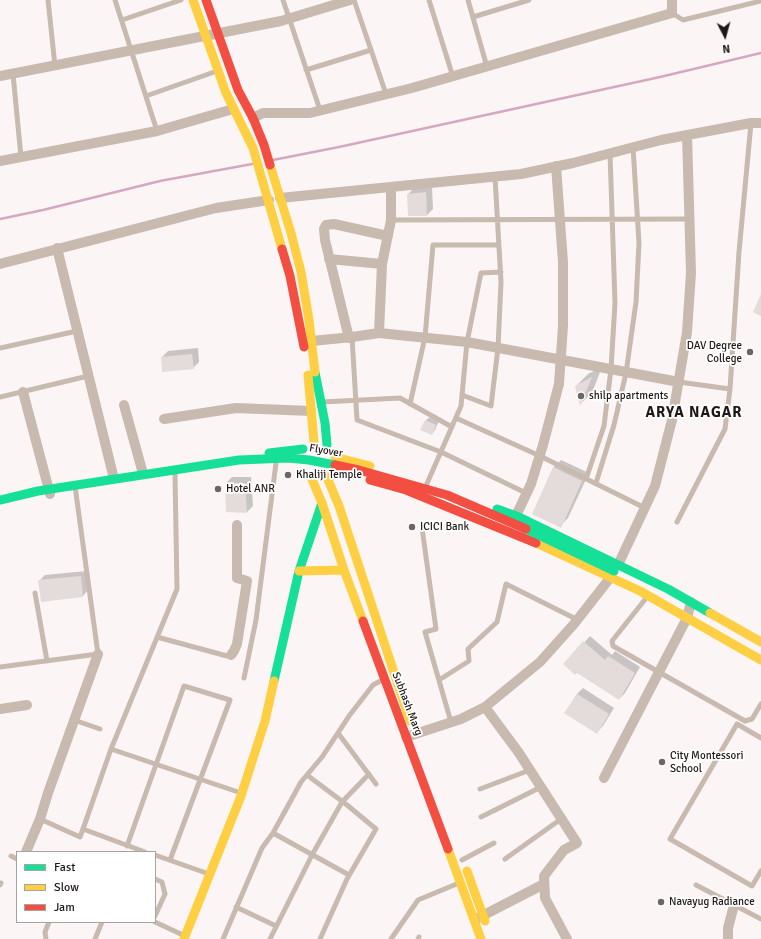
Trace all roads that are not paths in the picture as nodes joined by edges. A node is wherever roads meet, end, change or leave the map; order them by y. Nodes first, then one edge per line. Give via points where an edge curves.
1 (48, 0) edge
2 (115, 0) edge
3 (181, 0) edge
4 (193, 0) edge
5 (206, 0) edge
6 (282, 0) edge
7 (350, 0) edge
8 (354, 0) edge
9 (429, 0) edge
10 (468, 0) edge
11 (529, 0) edge
12 (672, 0) edge
13 (761, 1) edge
14 (672, 13) junction
15 (473, 17) junction
16 (289, 19) junction
17 (122, 20) junction
18 (218, 34) junction
19 (206, 37) junction
20 (371, 50) junction
21 (132, 51) junction
22 (55, 66) junction
23 (487, 67) junction
24 (306, 70) junction
25 (218, 71) junction
26 (13, 74) junction
27 (0, 76) edge
28 (453, 77) junction
29 (386, 94) junction
30 (146, 96) junction
31 (233, 109) junction
32 (320, 110) junction
33 (253, 118) junction
34 (756, 123) edge
35 (157, 131) junction
36 (687, 135) junction
37 (633, 147) junction
38 (610, 153) junction
39 (21, 157) junction
40 (0, 162) edge
41 (556, 166) junction
42 (495, 177) junction
43 (392, 188) junction
44 (280, 198) junction
45 (269, 200) junction
46 (392, 220) junction
47 (497, 220) junction
48 (560, 220) junction
49 (612, 220) junction
50 (638, 220) junction
51 (690, 220) junction
52 (388, 236) junction
53 (499, 245) junction
54 (57, 248) junction
55 (329, 259) junction
56 (0, 264) edge
57 (382, 264) junction
58 (501, 272) junction
59 (77, 331) junction
60 (379, 333) junction
61 (425, 337) junction
62 (350, 338) junction
63 (312, 341) junction
64 (467, 342) junction
65 (0, 348) edge
66 (498, 348) junction
67 (560, 360) junction
68 (611, 370) junction
69 (626, 372) junction
70 (88, 376) junction
71 (678, 382) junction
72 (730, 389) junction
73 (23, 392) junction
74 (462, 395) junction
75 (0, 397) edge
76 (356, 400) junction
77 (321, 402) junction
78 (410, 404) junction
79 (124, 406) dead end
80 (311, 412) junction
81 (456, 418) junction
82 (164, 419) dead end
83 (452, 427) junction
84 (314, 442) junction
85 (327, 445) junction
86 (302, 449) junction
87 (441, 452) junction
88 (540, 456) junction
89 (335, 457) junction
90 (276, 463) junction
91 (299, 464) junction
92 (142, 470) junction
93 (329, 473) junction
94 (175, 474) junction
95 (113, 475) junction
96 (311, 477) junction
97 (586, 479) junction
98 (427, 484) junction
99 (596, 484) junction
100 (47, 485) junction
101 (75, 485) junction
102 (526, 492) junction
103 (50, 495) junction
104 (0, 496) edge
105 (422, 496) junction
106 (0, 500) edge
107 (322, 503) junction
108 (0, 506) edge
109 (645, 508) junction
110 (515, 516) junction
111 (677, 522) dead end
112 (237, 525) dead end
113 (422, 528) dead end
114 (508, 531) junction
115 (344, 570) junction
116 (299, 571) junction
117 (614, 571) junction
118 (629, 579) junction
119 (652, 581) junction
120 (35, 593) dead end
121 (646, 595) junction
122 (691, 602) junction
123 (687, 618) junction
124 (578, 620) junction
125 (157, 637) junction
126 (761, 642) edge
127 (98, 654) junction
128 (231, 655) joint
129 (761, 660) edge
130 (47, 661) junction
131 (0, 667) edge
132 (660, 673) junction
133 (244, 678) dead end
134 (384, 678) junction
135 (439, 680) junction
136 (27, 704) dead end
137 (761, 704) edge
138 (485, 707) junction
139 (0, 709) edge
140 (74, 720) junction
141 (451, 722) junction
142 (100, 729) dead end
143 (338, 733) junction
144 (410, 736) junction
145 (761, 738) edge
146 (111, 749) junction
147 (156, 764) junction
148 (530, 770) junction
149 (369, 774) junction
150 (307, 775) junction
151 (604, 778) dead end
152 (200, 779) junction
153 (376, 784) dead end
154 (541, 787) junction
155 (480, 789) dead end
156 (242, 793) junction
157 (342, 802) junction
158 (443, 808) dead end
159 (481, 817) dead end
160 (40, 819) junction
161 (561, 819) junction
162 (83, 829) junction
163 (273, 833) junction
164 (494, 843) dead end
165 (127, 846) junction
166 (26, 851) edge
167 (142, 851) edge
168 (156, 855) edge
169 (312, 855) junction
170 (11, 856) dead end
171 (461, 857) joint
172 (16, 858) edge
173 (505, 859) dead end
174 (170, 860) junction
175 (761, 871) edge
176 (210, 874) junction
177 (349, 875) junction
178 (156, 880) edge
179 (759, 880) edge
180 (460, 882) junction
181 (544, 884) junction
182 (696, 885) dead end
183 (734, 905) junction
184 (236, 907) junction
185 (156, 914) edge
186 (478, 918) junction
187 (761, 919) edge
188 (49, 923) edge
189 (102, 923) edge
190 (156, 923) edge
191 (276, 926) junction
192 (487, 928) dead end
193 (98, 938) edge
194 (184, 938) edge
195 (46, 939) edge
196 (223, 939) edge
197 (270, 939) edge
198 (320, 939) edge
199 (391, 939) edge
200 (481, 939) edge
201 (567, 939) edge
202 (728, 939) edge

1 - 22 lane
2 - 17 lane
3 - 17 lane
4 - 19 main road
5 - 18 main road
6 - 16 lane
7 - 16 street
8 - 20 lane
9 - 28 lane
10 - 15 lane
11 - 15 lane
12 - 14 street
13 - 14 lane via 683,20
14 - 23 street
15 - 23 lane
16 - 18 street
16 - 24 lane
17 - 21 lane
18 - 19 street
18 - 33 main road via 238,90
19 - 21 street
19 - 25 main road
20 - 24 lane
20 - 29 lane
21 - 22 street
21 - 30 lane
22 - 26 street
23 - 28 street
24 - 32 lane
25 - 30 lane
25 - 31 main road
26 - 27 street
26 - 39 lane
28 - 29 street
29 - 32 street
30 - 35 lane
31 - 35 street
31 - 45 main road via 253,148
32 - 33 street via 310,113 263,113
33 - 44 main road
34 - 36 street
34 - 72 lane via 739,252
35 - 39 street
36 - 37 street
36 - 51 street
37 - 38 street
37 - 50 lane
38 - 41 street
38 - 49 lane
39 - 40 street
41 - 42 street
41 - 48 street
42 - 43 street
42 - 47 lane
43 - 44 street
43 - 46 street
44 - 63 main road via 301,272
45 - 54 street via 216,208
45 - 80 main road via 290,276 306,359
46 - 47 lane
46 - 52 street
47 - 48 lane
47 - 53 lane
48 - 49 lane
48 - 67 street via 563,326
49 - 50 lane
49 - 68 lane via 615,303
50 - 51 lane
50 - 69 lane via 636,302
51 - 71 street via 688,332
52 - 55 street via 348,226 326,225 324,231
52 - 57 street
53 - 58 lane
53 - 61 lane via 434,245
54 - 56 street
54 - 59 street
55 - 57 street
55 - 62 street
57 - 60 street
58 - 64 lane via 481,272
58 - 66 lane
59 - 65 lane
59 - 70 street
60 - 61 street
60 - 62 street
61 - 64 street
61 - 78 lane
62 - 63 street
62 - 76 lane
63 - 77 main road
64 - 66 street
64 - 74 lane
66 - 67 street
66 - 74 lane via 491,406
67 - 68 street
67 - 88 street via 559,384
68 - 69 street
68 - 97 lane via 604,426
69 - 71 street
69 - 99 lane via 614,425
70 - 73 lane
70 - 95 street
71 - 72 lane
71 - 109 street via 672,420 655,486
72 - 111 lane via 725,429
73 - 75 lane
73 - 100 street
74 - 81 lane
76 - 77 lane
76 - 78 lane via 400,398
76 - 87 lane via 357,420
77 - 85 main road
78 - 83 lane
79 - 92 street
80 - 82 street via 236,408
80 - 84 main road
81 - 83 lane
81 - 88 lane
83 - 87 lane
84 - 85 main road
84 - 86 main road
85 - 89 main road
86 - 91 main road
86 - 92 main road via 230,456
87 - 98 lane
87 - 102 lane
88 - 97 lane
88 - 102 street
89 - 93 main road
89 - 98 main road
90 - 91 main road
90 - 94 main road via 233,464
90 - 133 lane via 256,620
91 - 96 main road
92 - 95 main road
93 - 96 main road via 316,478
93 - 105 main road
93 - 144 main road
94 - 101 main road
94 - 125 lane via 177,589
95 - 101 main road
96 - 107 main road, Subhash Marg
97 - 99 lane
98 - 105 lane
98 - 110 main road
99 - 109 lane
100 - 101 main road
100 - 103 street
100 - 104 main road
101 - 103 main road
101 - 127 lane
102 - 110 street
103 - 108 main road
105 - 114 main road
106 - 117 main road, Flyover, bridge via 38,491 239,460 309,460 359,470 446,495 501,517
107 - 115 main road, Subhash Marg
107 - 116 main road
109 - 117 street
110 - 114 street
110 - 117 main road
112 - 128 street via 237,578 247,581 236,644
113 - 135 lane via 436,629 425,632
114 - 117 main road
115 - 116 main road
115 - 134 main road, Subhash Marg
116 - 156 main road via 265,720
117 - 118 main road, Flyover
117 - 119 main road
117 - 121 main road
117 - 124 street
118 - 119 main road, Flyover
118 - 121 main road, Flyover
119 - 122 main road
120 - 130 lane
121 - 123 main road
121 - 132 lane via 611,643
122 - 123 street
122 - 126 main road
123 - 129 main road
123 - 132 street
124 - 135 lane via 506,584 497,622 468,649 469,661
124 - 138 street via 540,662
125 - 128 lane
125 - 146 lane
127 - 130 lane
127 - 140 street
130 - 131 lane
132 - 137 lane via 745,721 752,719
132 - 151 street
134 - 143 lane via 373,685
134 - 144 main road, Subhash Marg
135 - 141 lane
136 - 139 street
138 - 141 street
138 - 148 street
140 - 142 lane
140 - 160 street
141 - 144 street
143 - 149 lane
143 - 150 lane
144 - 158 main road
144 - 180 main road, Subhash Marg
145 - 179 lane via 737,724 670,838 752,886
146 - 147 lane
146 - 162 lane
147 - 152 lane
147 - 152 lane via 184,686 230,700
147 - 165 lane
148 - 154 street
148 - 155 lane
149 - 153 lane
149 - 157 lane
150 - 157 lane
150 - 163 lane
152 - 156 lane
152 - 174 lane
154 - 159 lane
154 - 161 street
156 - 176 main road
157 - 169 lane
157 - 177 lane via 376,830
160 - 162 lane via 80,836
160 - 166 street
161 - 173 lane
161 - 181 street via 577,843 564,850 544,876
162 - 165 lane
163 - 169 lane
163 - 184 lane via 262,848
164 - 171 lane
165 - 167 lane
168 - 174 lane
169 - 177 lane
169 - 191 lane
170 - 172 lane
171 - 186 main road
174 - 176 lane
175 - 179 lane
176 - 194 main road
177 - 198 lane
178 - 185 lane via 162,882 165,894
180 - 186 main road, Subhash Marg
180 - 199 lane via 418,900
181 - 186 street
181 - 201 street via 545,898
182 - 183 lane
183 - 187 lane
183 - 202 street
184 - 191 lane
184 - 196 lane
186 - 192 main road
186 - 200 main road, Subhash Marg
188 - 195 lane via 45,932
189 - 193 lane
190 - 194 lane
191 - 197 lane

